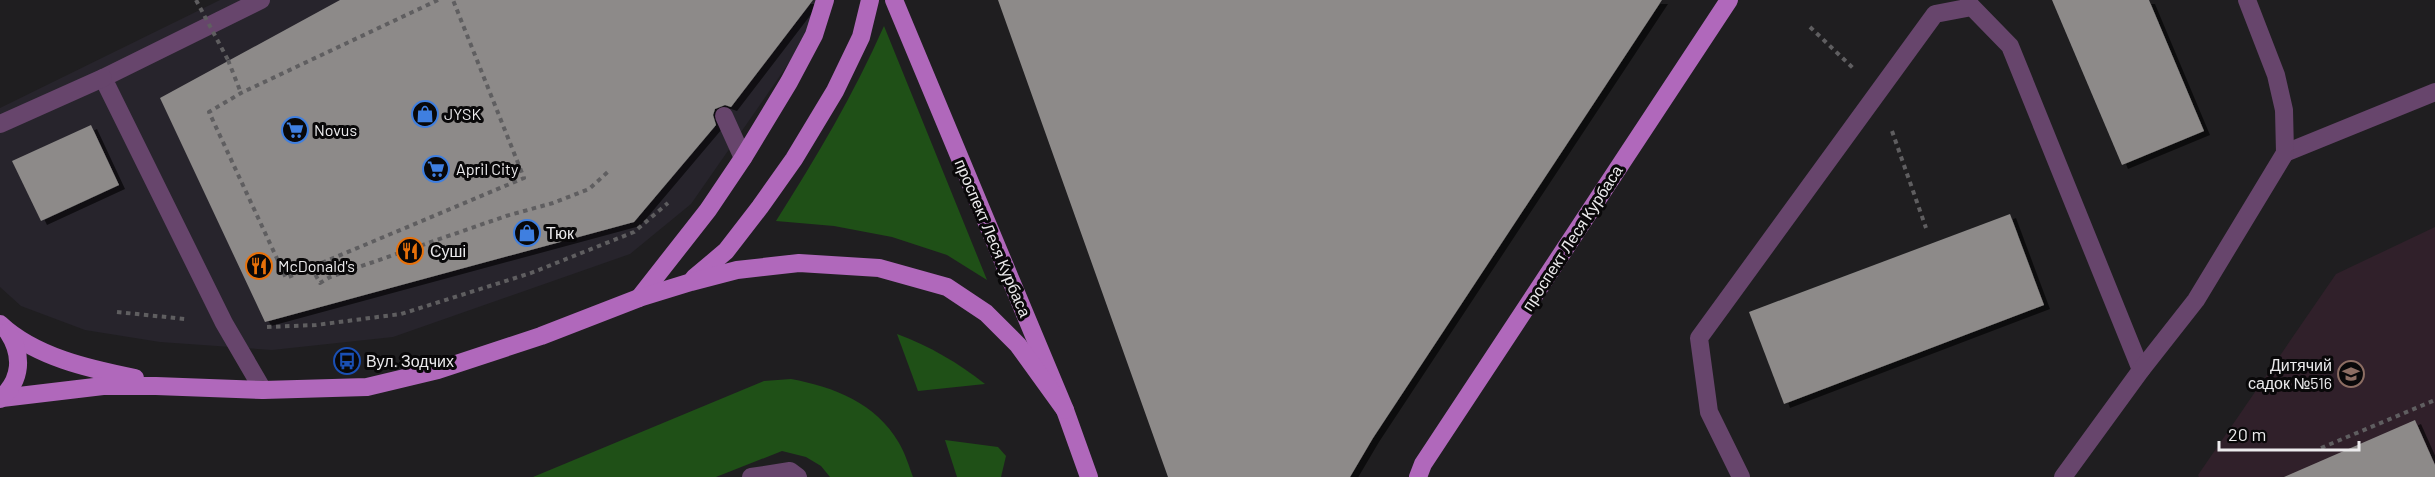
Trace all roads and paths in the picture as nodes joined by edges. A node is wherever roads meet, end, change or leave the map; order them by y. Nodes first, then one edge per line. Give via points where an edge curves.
1 (196, 0) edge
2 (261, 0) edge
3 (438, 0) edge
4 (453, 0) edge
5 (825, 0) edge
6 (870, 0) edge
7 (894, 0) edge
8 (1729, 0) edge
9 (2247, 0) edge
10 (103, 78) junction
11 (2435, 92) edge
12 (241, 93) junction
13 (724, 116) dead end
14 (0, 124) edge
15 (2285, 153) junction
16 (743, 158) junction
17 (610, 170) dead end
18 (676, 195) dead end
19 (310, 266) junction
20 (691, 282) junction
21 (639, 298) junction
22 (117, 312) dead end
23 (224, 323) junction
24 (4, 327) edge
25 (2141, 370) junction
26 (232, 390) junction
27 (263, 390) junction
28 (1, 398) edge
29 (2435, 400) edge
30 (1065, 410) junction
31 (2321, 448) dead end
32 (751, 477) edge
33 (798, 477) edge
34 (1089, 477) edge
35 (1418, 477) edge
36 (1741, 477) edge
37 (2063, 477) edge

1 - 12 path, bridge
2 - 10 lane
3 - 12 path
4 - 19 path via 524,178
5 - 16 main road via 814,35
6 - 20 main road via 861,37 840,82 794,159 726,251
7 - 30 main road, проспект Леся Курбаса
8 - 35 main road, проспект Леся Курбаса
9 - 15 lane via 2282,99
10 - 14 lane
10 - 23 lane
11 - 15 lane
12 - 19 path via 208,112 286,278
13 - 16 lane
15 - 25 lane via 2196,300
16 - 21 main road
17 - 19 path via 589,189 554,203 405,250 320,283
18 - 23 path via 634,232 531,273 401,314 316,326
20 - 21 main road
20 - 30 main road via 737,270 799,263 879,268 946,287 986,313 1018,345
21 - 27 main road via 438,370 366,387
22 - 23 path
23 - 27 lane
24 - 26 main road via 42,350 106,372
24 - 28 main road via 19,358 12,387
25 - 36 lane via 2010,46 1972,7 1935,14 1699,338 1709,412
25 - 37 lane
26 - 27 main road
26 - 28 main road via 103,386
29 - 31 path
30 - 34 main road, проспект Леся Курбаса
32 - 33 lane via 790,471

